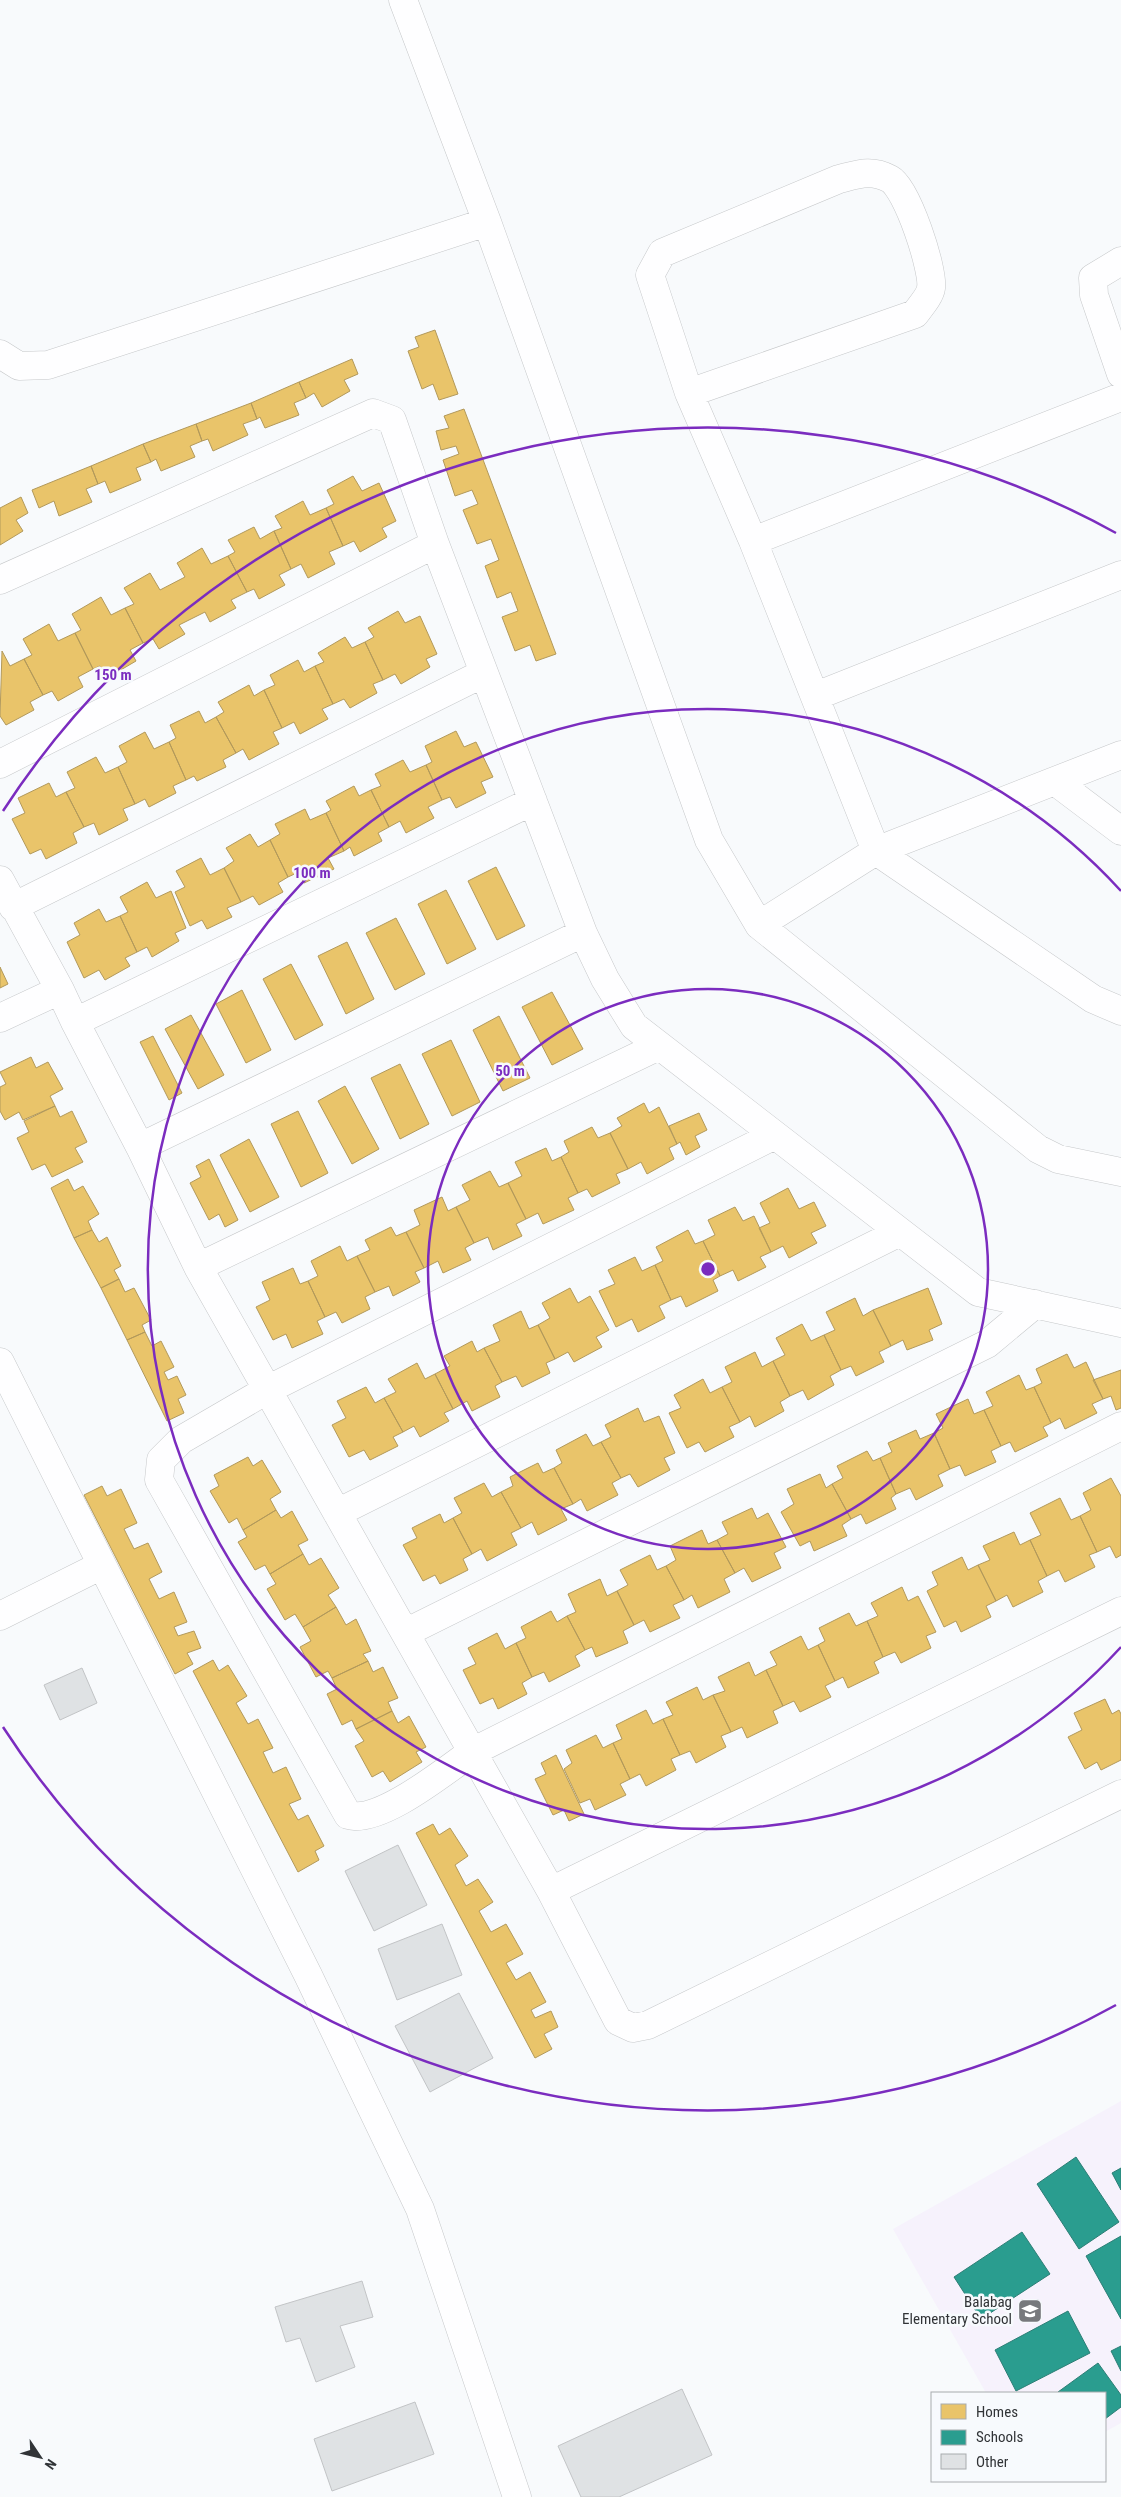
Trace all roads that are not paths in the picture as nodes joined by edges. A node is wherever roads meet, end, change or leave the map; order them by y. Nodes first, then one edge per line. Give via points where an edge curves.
1 (403, 0) edge
2 (487, 222) junction
3 (1121, 261) edge
4 (0, 354) edge
5 (1121, 374) edge
6 (689, 393) junction
7 (1121, 397) edge
8 (753, 541) junction
9 (435, 544) junction
10 (1121, 575) edge
11 (0, 580) edge
12 (484, 673) junction
13 (816, 696) junction
14 (1121, 755) edge
15 (0, 764) edge
16 (1056, 782) junction
17 (533, 801) junction
18 (1121, 830) edge
19 (876, 851) junction
20 (0, 880) edge
21 (13, 907) junction
22 (759, 925) junction
23 (583, 933) junction
24 (60, 990) junction
25 (1121, 1012) edge
26 (0, 1018) edge
27 (75, 1022) junction
28 (659, 1046) junction
29 (775, 1136) junction
30 (140, 1147) junction
31 (1121, 1172) edge
32 (900, 1232) junction
33 (198, 1267) junction
34 (1035, 1304) junction
35 (1121, 1323) edge
36 (0, 1362) edge
37 (267, 1390) junction
38 (1121, 1426) edge
39 (337, 1513) junction
40 (102, 1565) junction
41 (1121, 1611) edge
42 (0, 1616) edge
43 (405, 1633) junction
44 (472, 1752) junction
45 (1121, 1794) edge
46 (551, 1891) junction
47 (517, 2497) edge

1 - 2 street
2 - 4 street via 48,365 19,366
2 - 22 street via 709,840
3 - 5 street via 1092,278 1094,296
6 - 6 street via 650,275 662,253 839,179 868,171 892,180 908,206 928,257 931,289 915,314
6 - 8 street
7 - 8 street
8 - 13 street
9 - 11 street via 392,420 373,413
9 - 12 street
9 - 15 street
10 - 13 street
12 - 17 street
12 - 21 street
13 - 19 street
14 - 16 street
16 - 18 street
16 - 19 street
17 - 23 street
17 - 27 street
19 - 22 street
19 - 25 street via 1093,999
20 - 21 street
21 - 24 street
22 - 31 street via 1038,1149 1058,1159
23 - 28 street via 605,979 634,1026
23 - 30 street
24 - 26 street
24 - 27 street
27 - 30 street
28 - 29 street
28 - 33 street
29 - 32 street
29 - 37 street
30 - 33 street
32 - 34 street via 978,1292
32 - 39 street
33 - 37 street
34 - 35 street
34 - 43 street via 987,1344
36 - 40 street
37 - 39 street
37 - 44 street via 181,1440 161,1460 159,1480 348,1815 357,1818 368,1816 415,1793
38 - 44 street
39 - 43 street
40 - 42 street
40 - 47 street via 308,1975 420,2209
41 - 46 street
43 - 44 street
44 - 46 street
45 - 46 street via 648,2025 633,2028 618,2021

